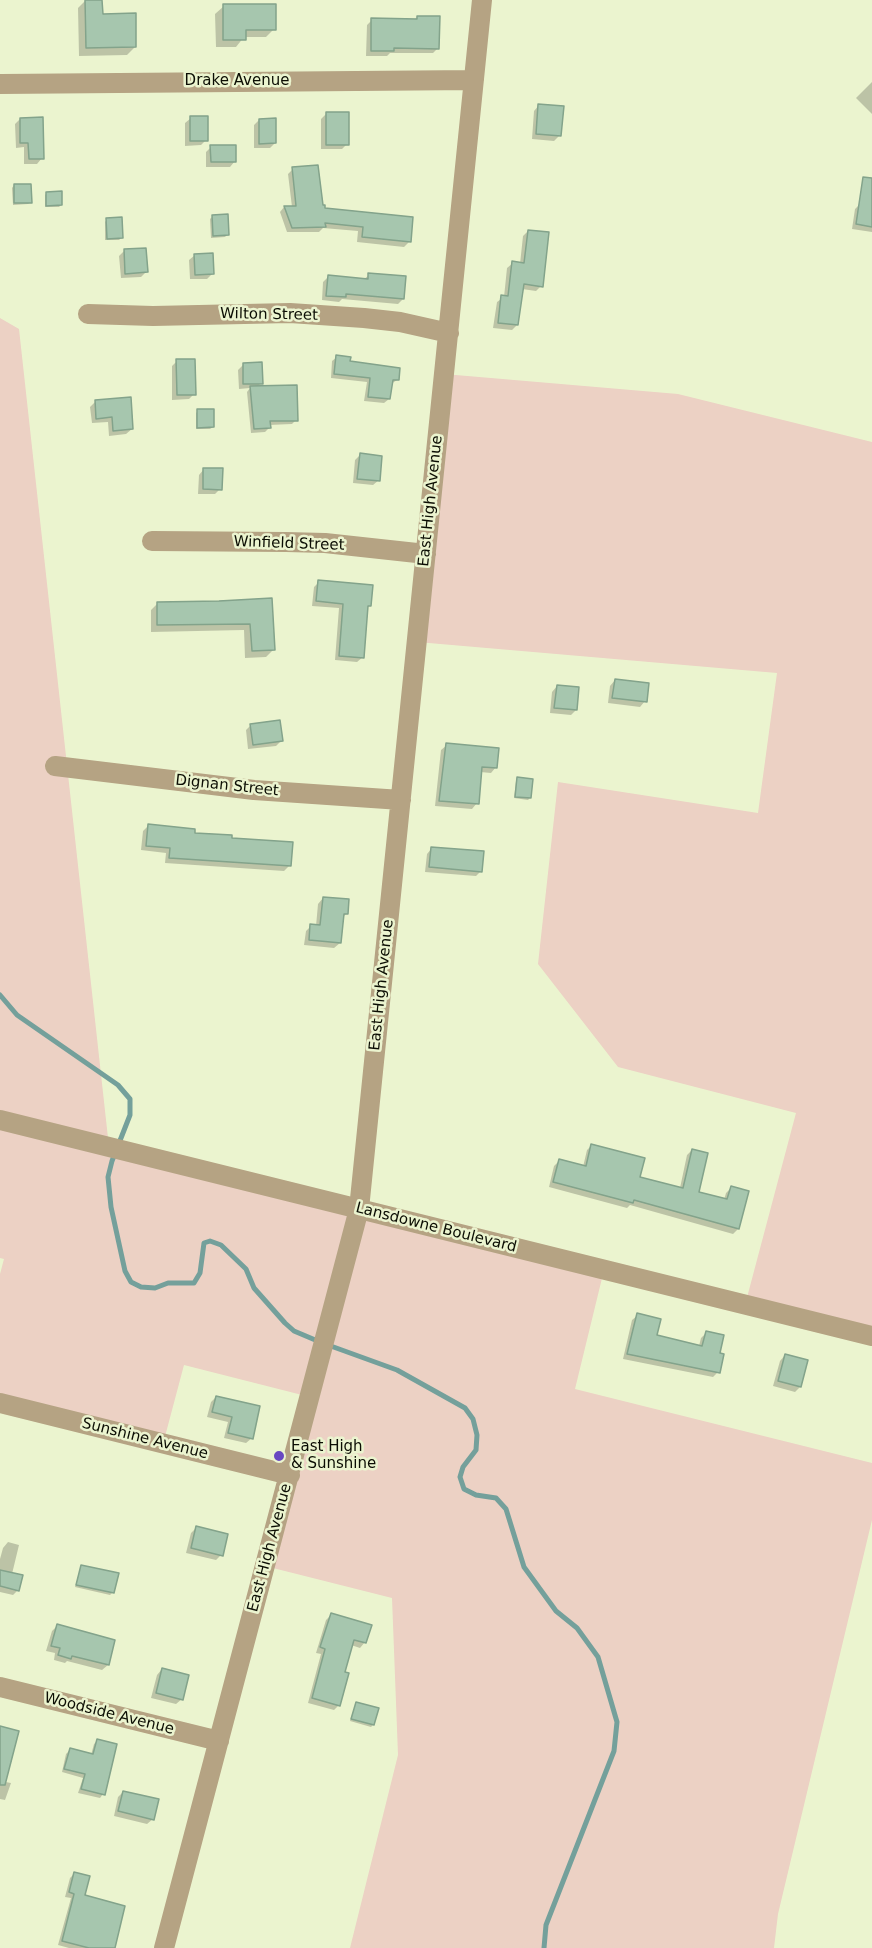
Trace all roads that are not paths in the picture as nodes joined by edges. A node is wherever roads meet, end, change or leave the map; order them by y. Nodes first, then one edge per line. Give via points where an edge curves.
1 (482, 0) edge
2 (474, 80) junction
3 (0, 84) edge
4 (88, 314) dead end
5 (449, 333) junction
6 (152, 541) dead end
7 (426, 554) junction
8 (55, 766) dead end
9 (400, 800) junction
10 (0, 1120) edge
11 (359, 1209) junction
12 (872, 1336) edge
13 (0, 1403) edge
14 (290, 1475) junction
15 (0, 1687) edge
16 (219, 1741) junction
17 (164, 1948) edge

1 - 2 street, East High Avenue
2 - 3 street, Drake Avenue
2 - 5 street, East High Avenue
4 - 5 street, Wilton Street via 290,313 400,322
5 - 7 street, East High Avenue
6 - 7 street, Winfield Street via 286,542
7 - 9 street, East High Avenue
8 - 9 street, Dignan Street via 254,790
9 - 11 street, East High Avenue
10 - 11 street, Lansdowne Boulevard
11 - 12 street, Lansdowne Boulevard
11 - 14 street, East High Avenue
13 - 14 street, Sunshine Avenue
14 - 16 street, East High Avenue
15 - 16 street, Woodside Avenue
16 - 17 street, East High Avenue

